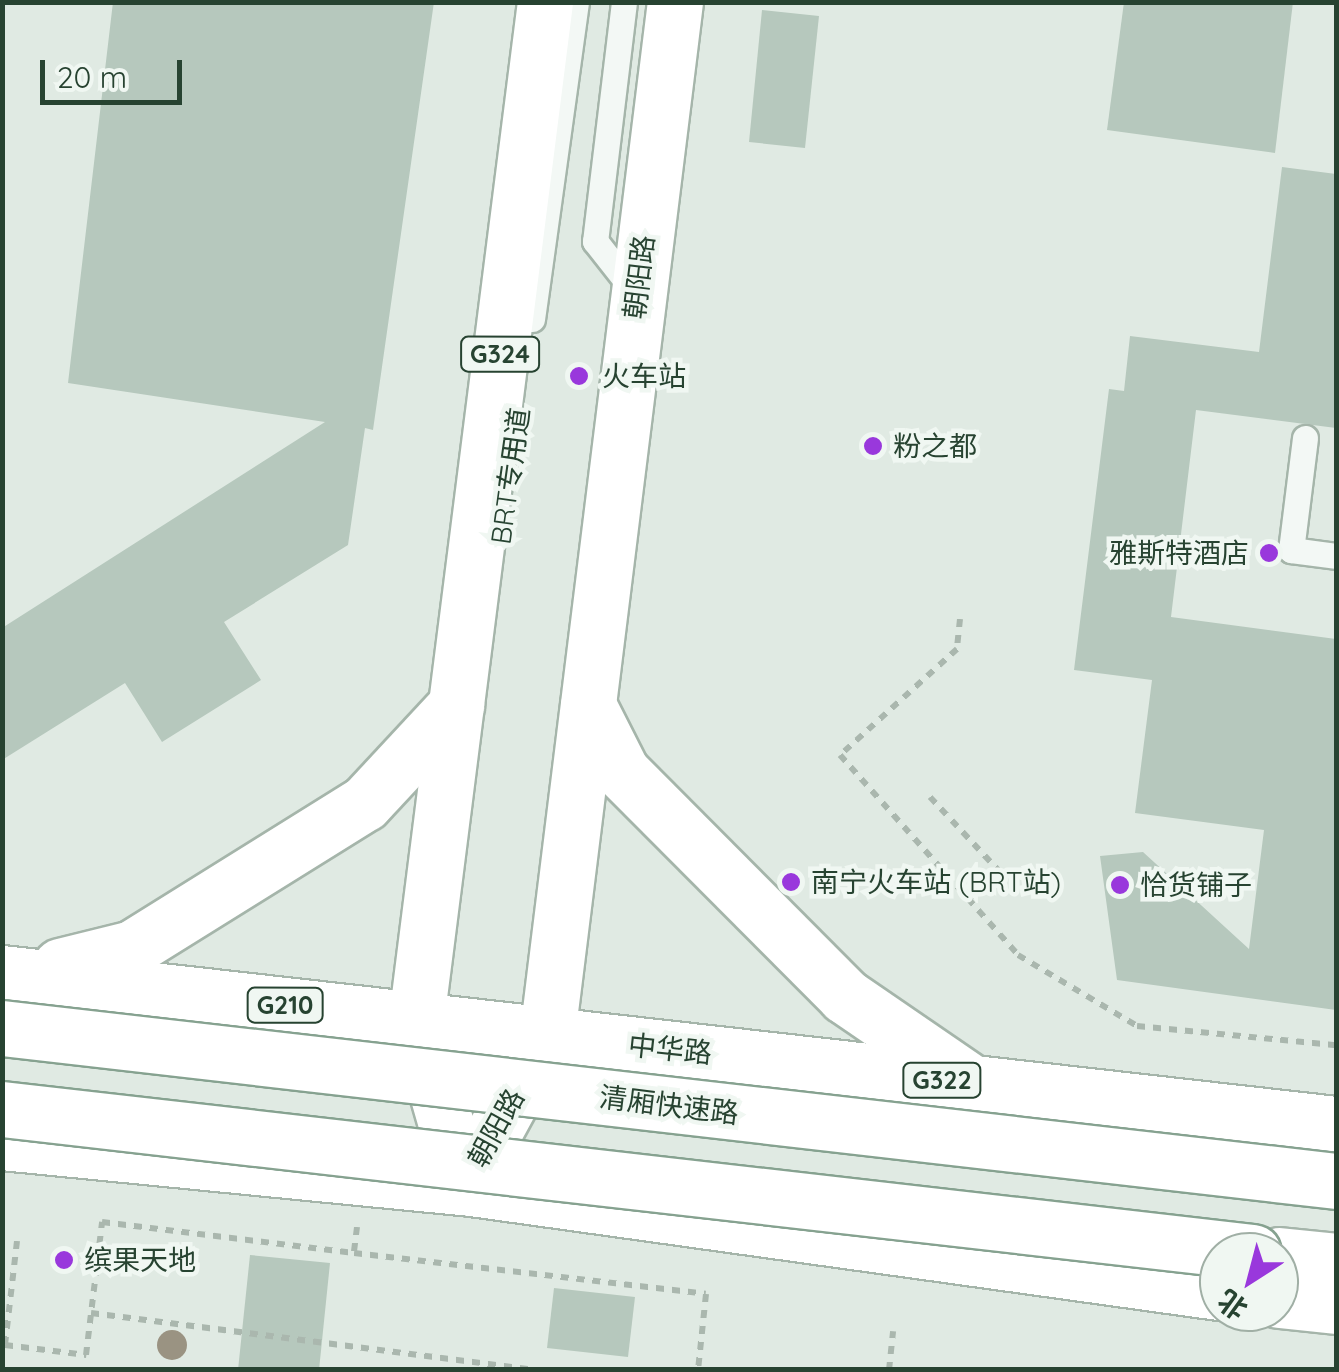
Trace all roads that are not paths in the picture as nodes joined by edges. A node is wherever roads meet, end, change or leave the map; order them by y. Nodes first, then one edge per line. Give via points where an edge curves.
1 (545, 2) edge
2 (576, 2) edge
3 (624, 2) edge
4 (675, 2) edge
5 (637, 294) junction
6 (527, 354) dead end
7 (522, 393) dead end
8 (1305, 438) dead end
9 (1336, 556) edge
10 (456, 705) junction
11 (588, 705) junction
12 (12, 974) edge
13 (416, 1020) junction
14 (2, 1028) edge
15 (547, 1035) junction
16 (973, 1083) junction
17 (2, 1109) edge
18 (1336, 1124) edge
19 (2, 1142) edge
20 (1336, 1181) edge
21 (464, 1188) junction
22 (1199, 1246) edge
23 (1299, 1257) edge
24 (1336, 1261) edge
25 (1199, 1289) edge
26 (1299, 1302) edge
27 (1336, 1306) edge

1 - 10 main road, 朝阳路 / G324
2 - 6 lane
3 - 5 lane via 596,241
4 - 5 main road, 朝阳路
5 - 11 main road, 朝阳路
7 - 10 lane, BRT专用道 via 492,608
8 - 9 lane via 1291,550
10 - 12 main road via 365,803 149,938 132,948
10 - 13 main road, 朝阳路 / G324
11 - 15 main road, 朝阳路
11 - 16 main road via 622,772 845,996
12 - 13 main road, 中华路 / G210
13 - 15 main road, 中华路 / G210
13 - 21 main road, 朝阳路 / G324
14 - 20 main road, 清厢快速路, bridge
15 - 16 main road, 中华路 / G322
15 - 21 main road, 朝阳路
16 - 18 main road, 中华路 / G322
17 - 22 main road, bridge
19 - 21 main road
21 - 25 main road
23 - 24 main road
26 - 27 main road

